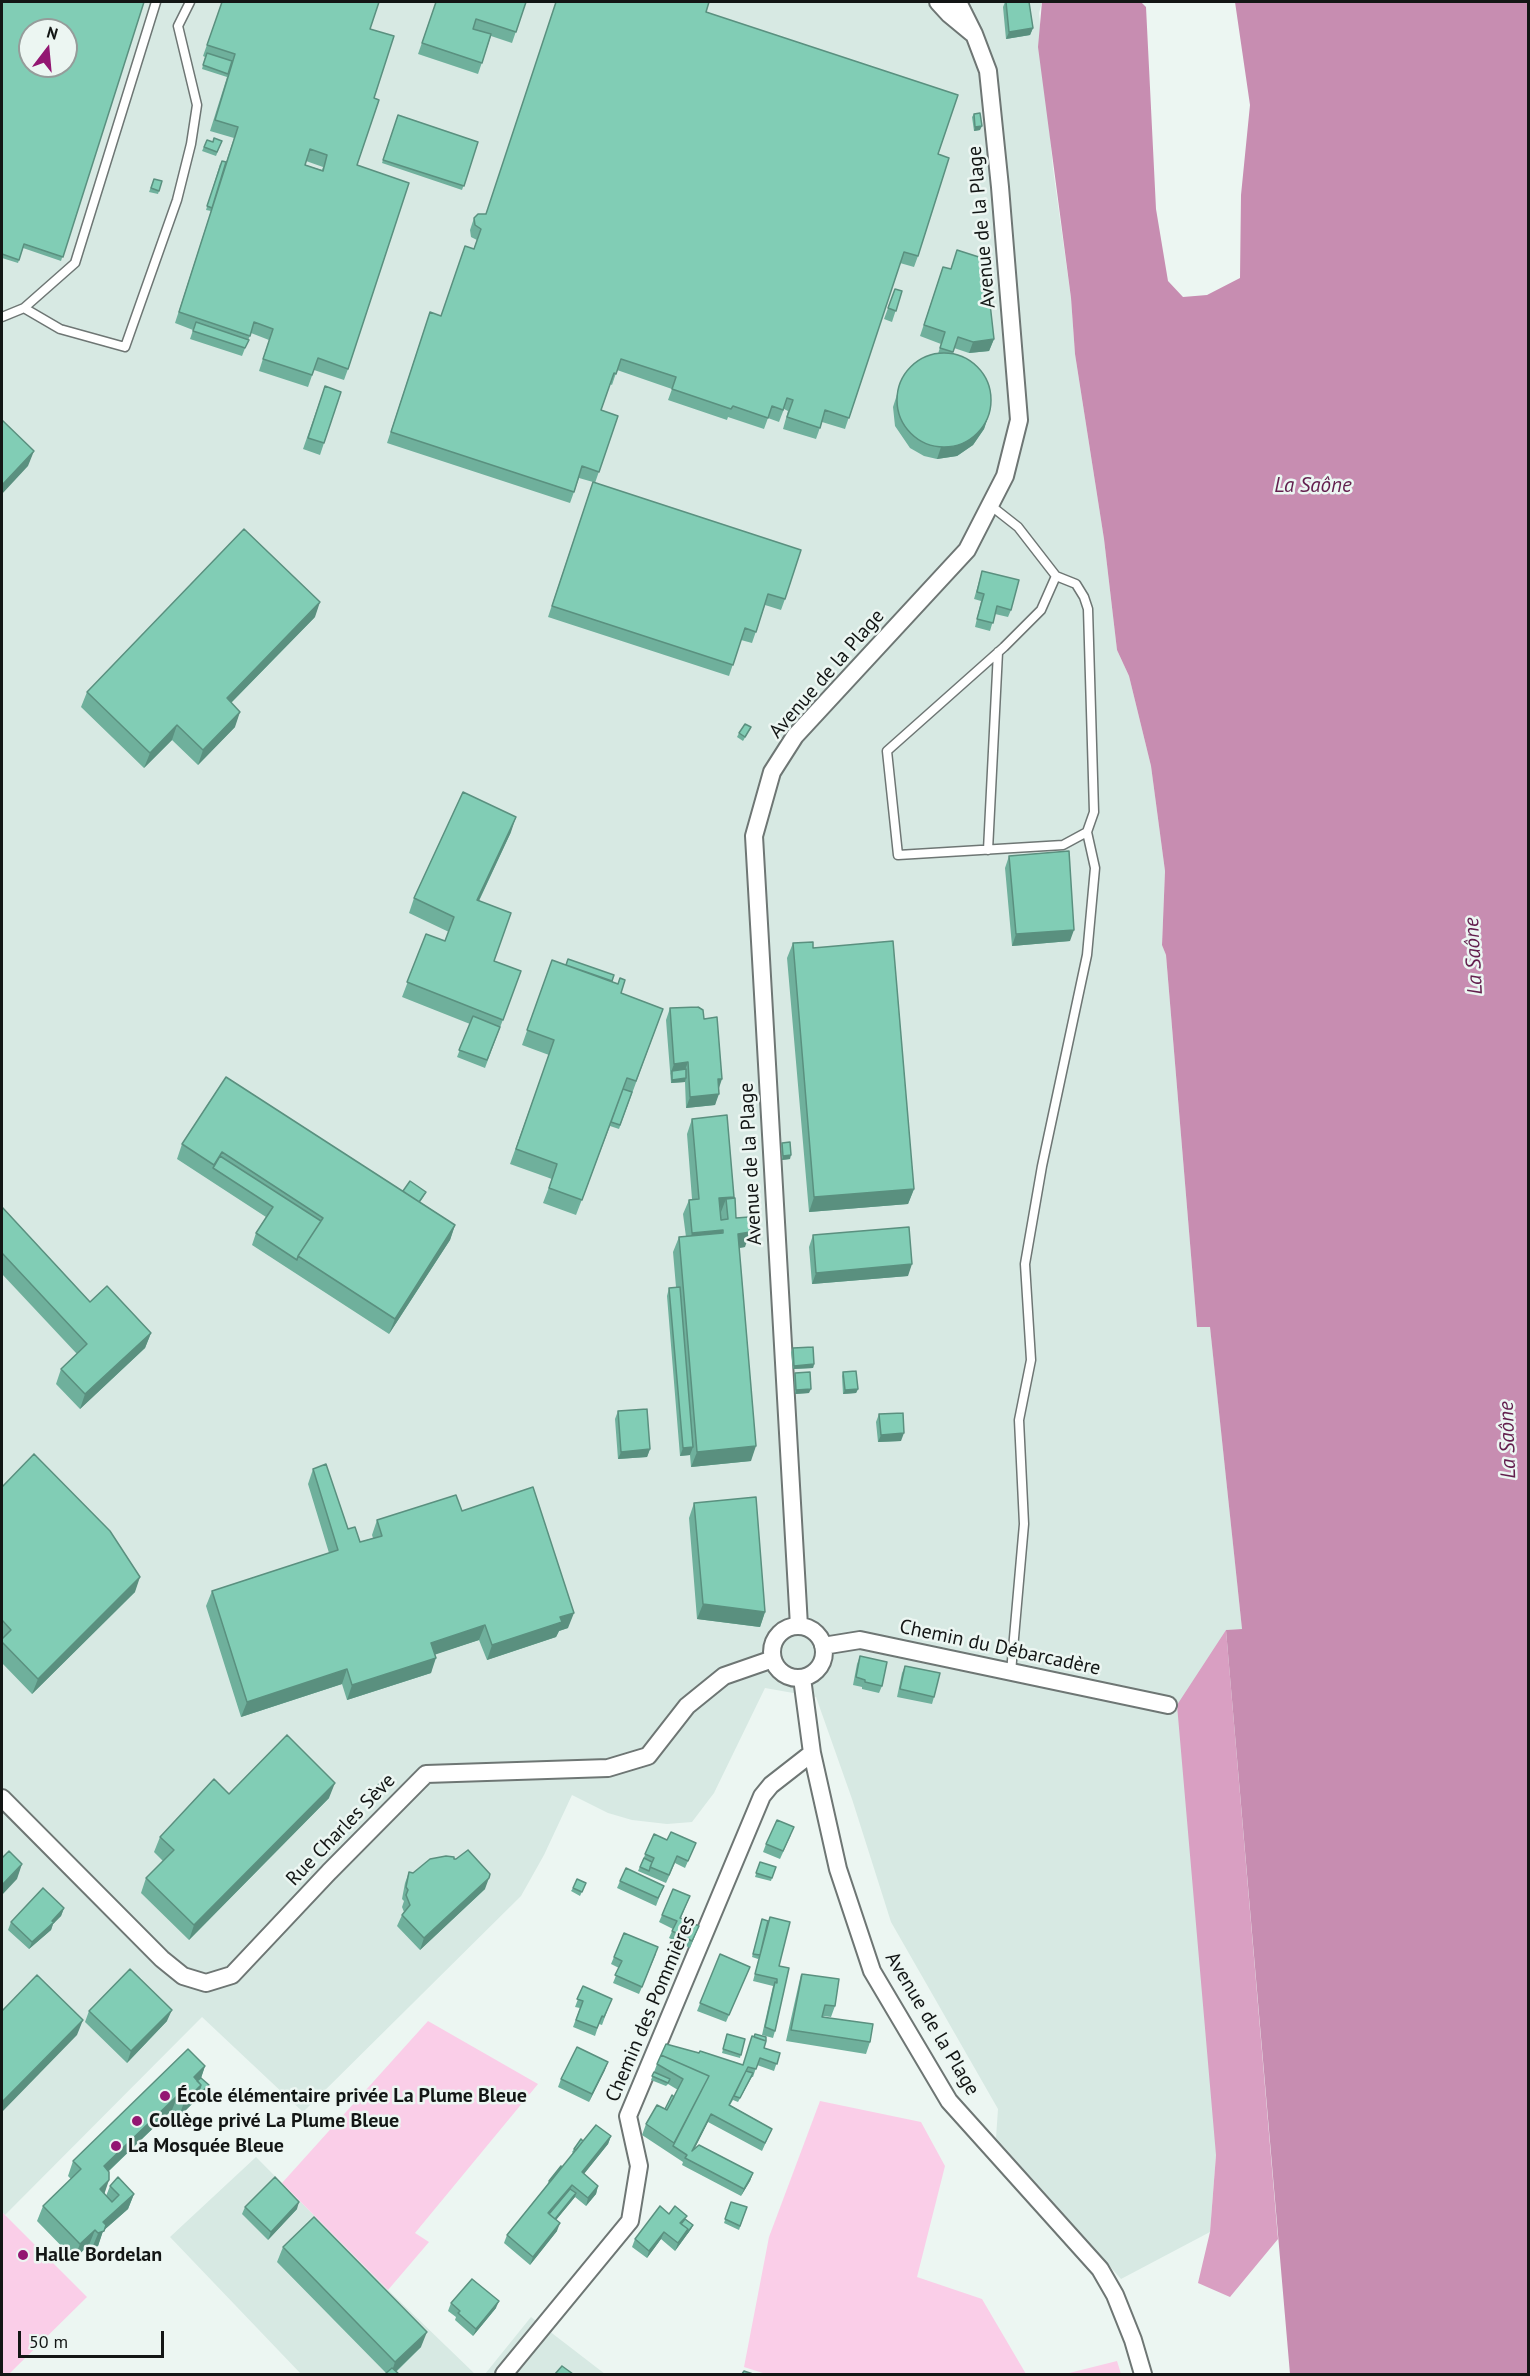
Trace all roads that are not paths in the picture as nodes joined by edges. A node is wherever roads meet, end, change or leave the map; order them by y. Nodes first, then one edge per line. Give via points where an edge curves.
1 (156, 2) edge
2 (189, 2) edge
3 (938, 2) edge
4 (964, 4) edge
5 (974, 34) junction
6 (24, 308) junction
7 (2, 317) edge
8 (990, 505) junction
9 (1056, 576) junction
10 (998, 652) junction
11 (1087, 832) junction
12 (988, 850) junction
13 (799, 1626) junction
14 (823, 1646) junction
15 (772, 1659) junction
16 (1011, 1672) junction
17 (802, 1678) junction
18 (1168, 1705) dead end
19 (812, 1753) junction
20 (2, 1798) edge
21 (504, 2374) edge
22 (1143, 2374) edge

1 - 6 lane via 75,264
2 - 6 lane via 178,26 197,105 191,144 177,200 125,347 60,329
3 - 5 street
4 - 5 street, Avenue de la Plage
5 - 8 street, Avenue de la Plage via 988,70 1019,420 1005,476
6 - 7 lane
8 - 9 lane via 1018,527
8 - 13 street, Avenue de la Plage via 967,550 795,735 772,771 754,836
9 - 10 lane via 1041,610
9 - 11 lane via 1076,584 1088,609 1094,812
10 - 12 lane
10 - 12 lane via 887,751 898,855
11 - 12 lane via 1063,845
11 - 16 lane via 1095,868 1087,956 1025,1264 1031,1360 1019,1420 1024,1524
13 - 14 street via 814,1632
13 - 15 street via 781,1632 775,1640
14 - 16 street, Chemin du Débarcadère via 860,1640
14 - 17 street via 822,1662
15 - 17 street via 784,1674
15 - 20 street, Rue Charles Sève via 724,1676 687,1706 648,1756 608,1768 426,1774 232,1975 206,1983 183,1976 162,1959
16 - 18 street, Chemin du Débarcadère
17 - 19 street, Avenue de la Plage
19 - 21 street, Chemin des Pommières via 762,1796 628,2116 639,2166 630,2221
19 - 22 street, Avenue de la Plage via 838,1869 872,1971 949,2100 1100,2269 1134,2340

